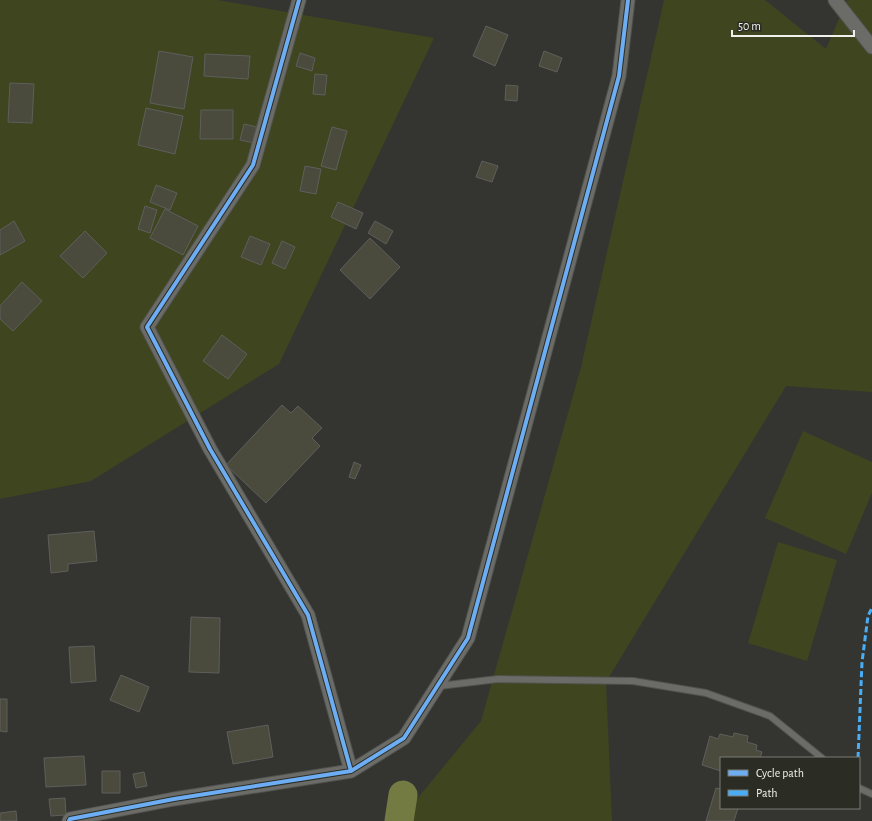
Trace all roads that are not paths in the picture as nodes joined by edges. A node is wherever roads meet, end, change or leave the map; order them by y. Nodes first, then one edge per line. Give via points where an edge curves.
1 (299, 0) edge
2 (628, 0) edge
3 (835, 0) edge
4 (872, 47) edge
5 (437, 686) junction
6 (821, 757) edge
7 (351, 771) junction
8 (860, 788) edge
9 (872, 794) edge
10 (69, 821) edge

1 - 7 street via 253,165 146,328 210,449 308,615
2 - 5 street via 620,76 468,638
3 - 4 street
5 - 6 lane via 498,679 633,681 706,693 770,716
5 - 7 street via 404,738
7 - 10 street via 174,799
8 - 9 lane

